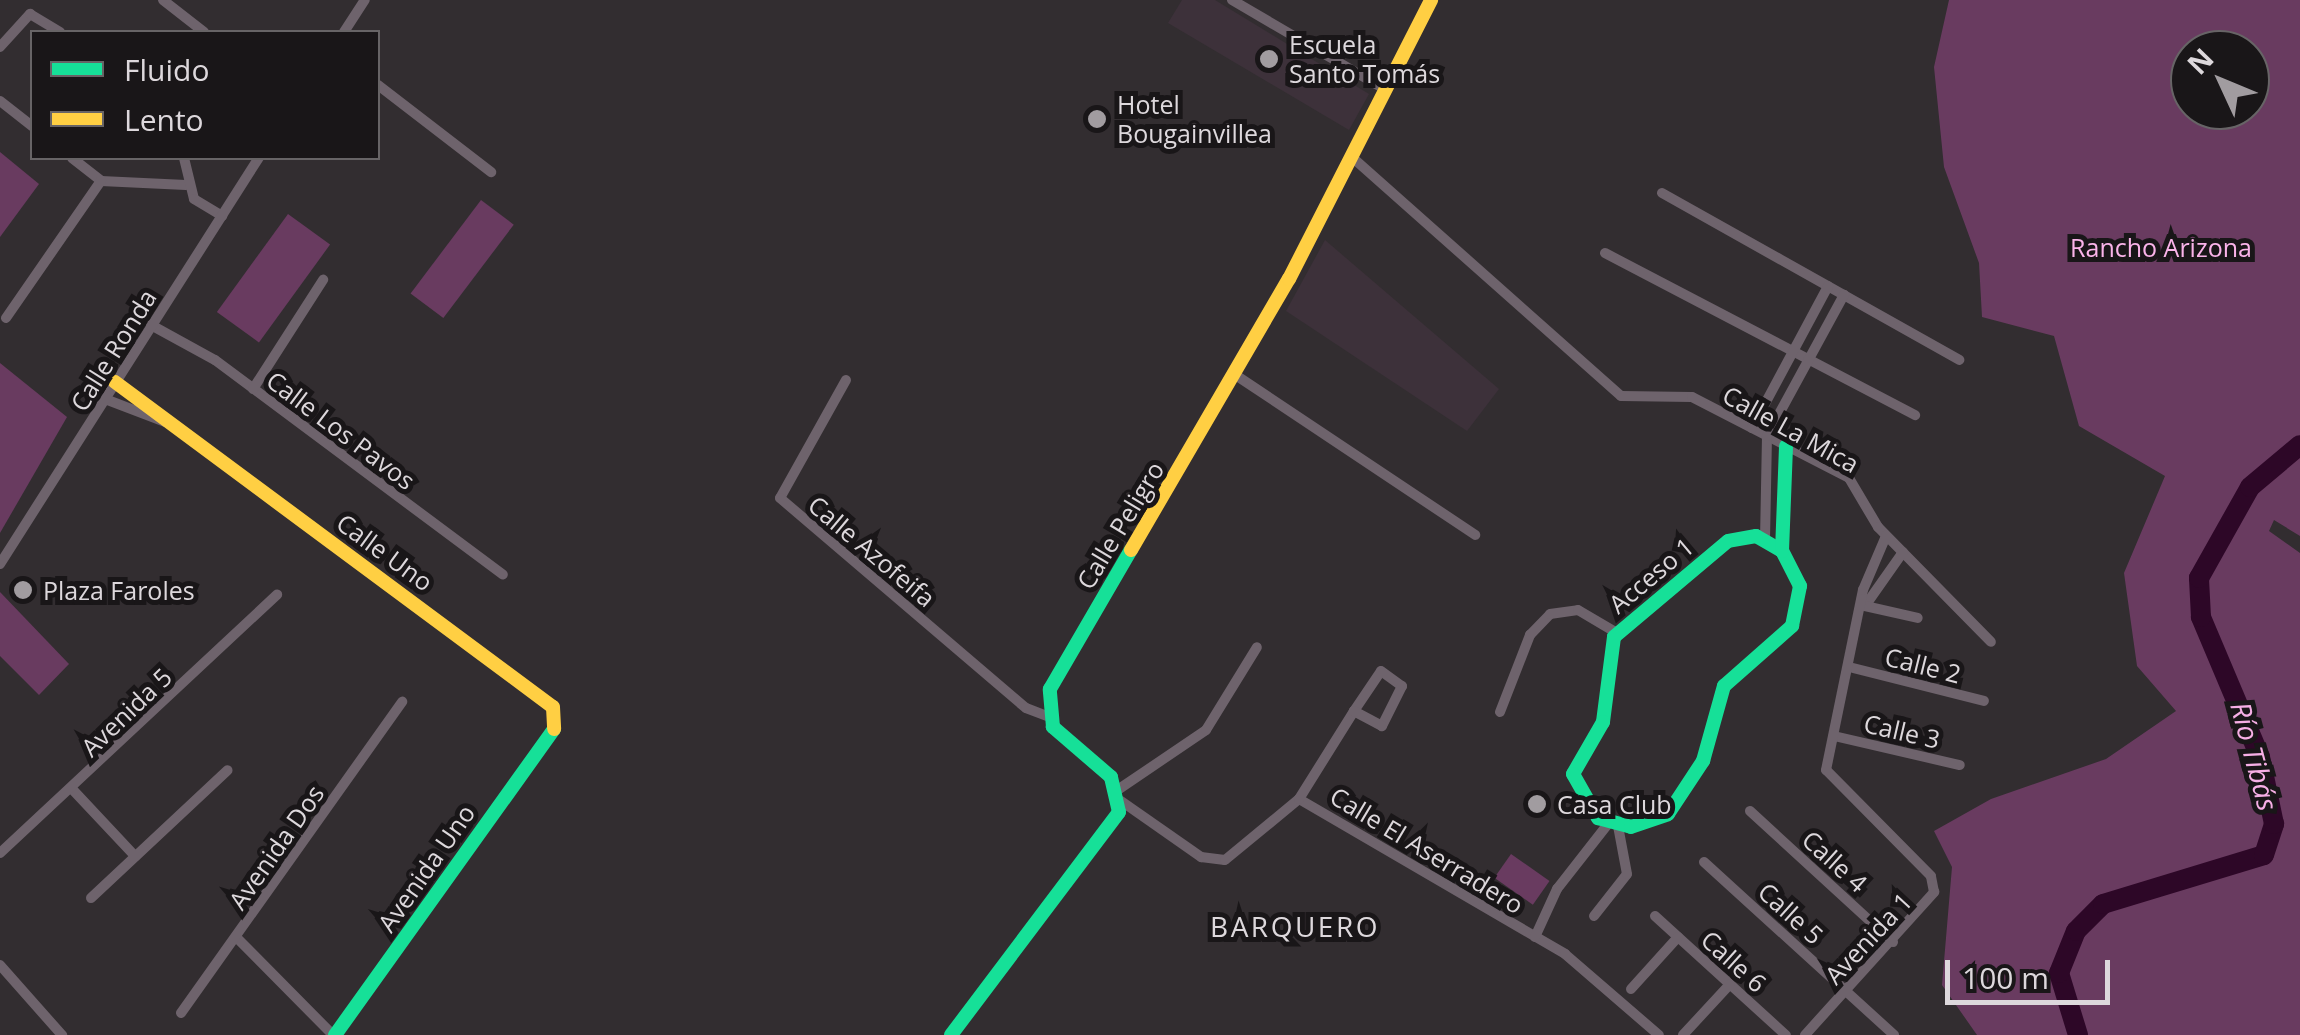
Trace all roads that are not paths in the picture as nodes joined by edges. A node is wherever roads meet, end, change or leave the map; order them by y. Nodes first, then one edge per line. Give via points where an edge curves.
1 (163, 0) edge
2 (365, 0) edge
3 (1232, 0) edge
4 (1431, 0) edge
5 (57, 30) edge
6 (201, 30) edge
7 (345, 30) edge
8 (0, 47) edge
9 (380, 86) edge
10 (1386, 90) junction
11 (0, 101) edge
12 (30, 124) edge
13 (1353, 158) junction
14 (75, 160) edge
15 (184, 160) edge
16 (258, 160) edge
17 (492, 172) dead end
18 (101, 181) junction
19 (186, 185) junction
20 (1662, 193) dead end
21 (222, 216) junction
22 (1606, 253) dead end
23 (323, 280) dead end
24 (1828, 286) junction
25 (1844, 294) junction
26 (6, 318) dead end
27 (151, 325) junction
28 (1793, 350) junction
29 (1808, 358) junction
30 (1959, 360) dead end
31 (1234, 374) junction
32 (846, 380) dead end
33 (115, 382) junction
34 (253, 389) junction
35 (104, 399) junction
36 (1915, 415) dead end
37 (171, 423) junction
38 (1752, 428) junction
39 (1767, 436) junction
40 (1786, 446) junction
41 (1475, 535) dead end
42 (1886, 536) junction
43 (1766, 540) junction
44 (1782, 551) junction
45 (1903, 552) junction
46 (0, 564) edge
47 (503, 575) dead end
48 (276, 595) dead end
49 (1865, 606) junction
50 (1918, 618) dead end
51 (1617, 634) junction
52 (1992, 642) dead end
53 (1257, 646) dead end
54 (1852, 668) junction
55 (1984, 701) dead end
56 (402, 702) dead end
57 (1354, 711) junction
58 (1500, 712) dead end
59 (1047, 716) junction
60 (554, 728) joint
61 (1834, 736) junction
62 (1960, 766) dead end
63 (228, 770) dead end
64 (73, 790) junction
65 (1120, 795) junction
66 (1299, 799) junction
67 (1750, 811) dead end
68 (1613, 825) junction
69 (0, 853) edge
70 (135, 856) junction
71 (1704, 862) dead end
72 (90, 898) dead end
73 (1594, 916) dead end
74 (1655, 916) dead end
75 (1535, 936) junction
76 (1678, 937) junction
77 (236, 938) junction
78 (1893, 942) junction
79 (0, 965) edge
80 (1730, 984) junction
81 (1631, 989) dead end
82 (1846, 991) junction
83 (181, 1013) dead end
84 (62, 1035) edge
85 (334, 1035) edge
86 (951, 1035) edge
87 (1658, 1035) edge
88 (1683, 1035) edge
89 (1786, 1035) edge
90 (1804, 1035) edge
91 (1894, 1035) edge

1 - 6 street
2 - 7 street
3 - 10 street
4 - 10 street, Calle Peligro
5 - 8 street via 36,14
9 - 17 street
10 - 13 street, Calle Peligro
11 - 12 street
13 - 31 street, Calle Peligro
13 - 38 street, Calle La Mica via 1621,396 1692,398
14 - 18 street
15 - 19 street
16 - 21 street, Calle Ronda
18 - 19 street
18 - 26 street
19 - 21 street
20 - 24 street
21 - 27 street, Calle Ronda
22 - 28 street
23 - 34 street
24 - 25 street
24 - 28 street
25 - 29 street
25 - 30 street
27 - 33 street, Calle Ronda
27 - 34 street, Calle Los Pavos
28 - 29 street
28 - 38 street
29 - 36 street
29 - 39 street
31 - 41 street
31 - 59 street, Calle Peligro via 1058,674
32 - 59 street, Calle Azofeifa via 780,498 1026,708
33 - 35 street, Calle Ronda
33 - 37 street, Calle Uno
34 - 47 street, Calle Los Pavos
35 - 37 street, Calle Uno
35 - 46 street, Calle Ronda
37 - 60 street, Calle Uno via 548,700
38 - 39 street, Calle La Mica
39 - 40 street, Calle La Mica
39 - 43 street
40 - 42 street, Calle La Mica via 1849,478
40 - 44 street
42 - 45 street, Calle La Mica
42 - 49 street, Avenida 1 via 1863,590
43 - 44 street
43 - 51 street, Acceso 1 via 1721,546
44 - 68 street via 1800,586 1792,626 1724,686 1703,761 1668,814
45 - 49 street, Avenida 1
45 - 52 street, Calle La Mica
48 - 64 street, Avenida 5
49 - 50 street
49 - 54 street, Avenida 1
51 - 58 street via 1578,610 1550,614 1530,635
51 - 68 street, Acceso 1 via 1603,722 1573,774 1581,800
53 - 65 street via 1206,730
54 - 55 street, Calle 2
54 - 61 street, Avenida 1
56 - 77 street, Avenida Dos
57 - 57 street via 1381,671 1402,686 1382,726
57 - 66 street
59 - 65 street
60 - 85 street, Avenida Uno
61 - 62 street, Calle 3
61 - 78 street, Avenida 1 via 1826,770 1834,786 1935,884
63 - 70 street
64 - 69 street, Avenida 5
64 - 70 street
65 - 66 street, Calle El Aserradero via 1214,862 1240,854
65 - 86 street
66 - 75 street, Calle El Aserradero
67 - 78 street, Calle 4
68 - 73 street via 1627,874
68 - 75 street via 1570,868
70 - 72 street
71 - 82 street, Calle 5
74 - 76 street, Calle 6
75 - 87 street, Calle El Aserradero
76 - 80 street, Calle 6
76 - 81 street
77 - 83 street, Avenida Dos
77 - 85 street
78 - 82 street, Avenida 1
79 - 84 street
80 - 88 street
80 - 89 street, Calle 6
82 - 90 street, Avenida 1
82 - 91 street, Calle 5

